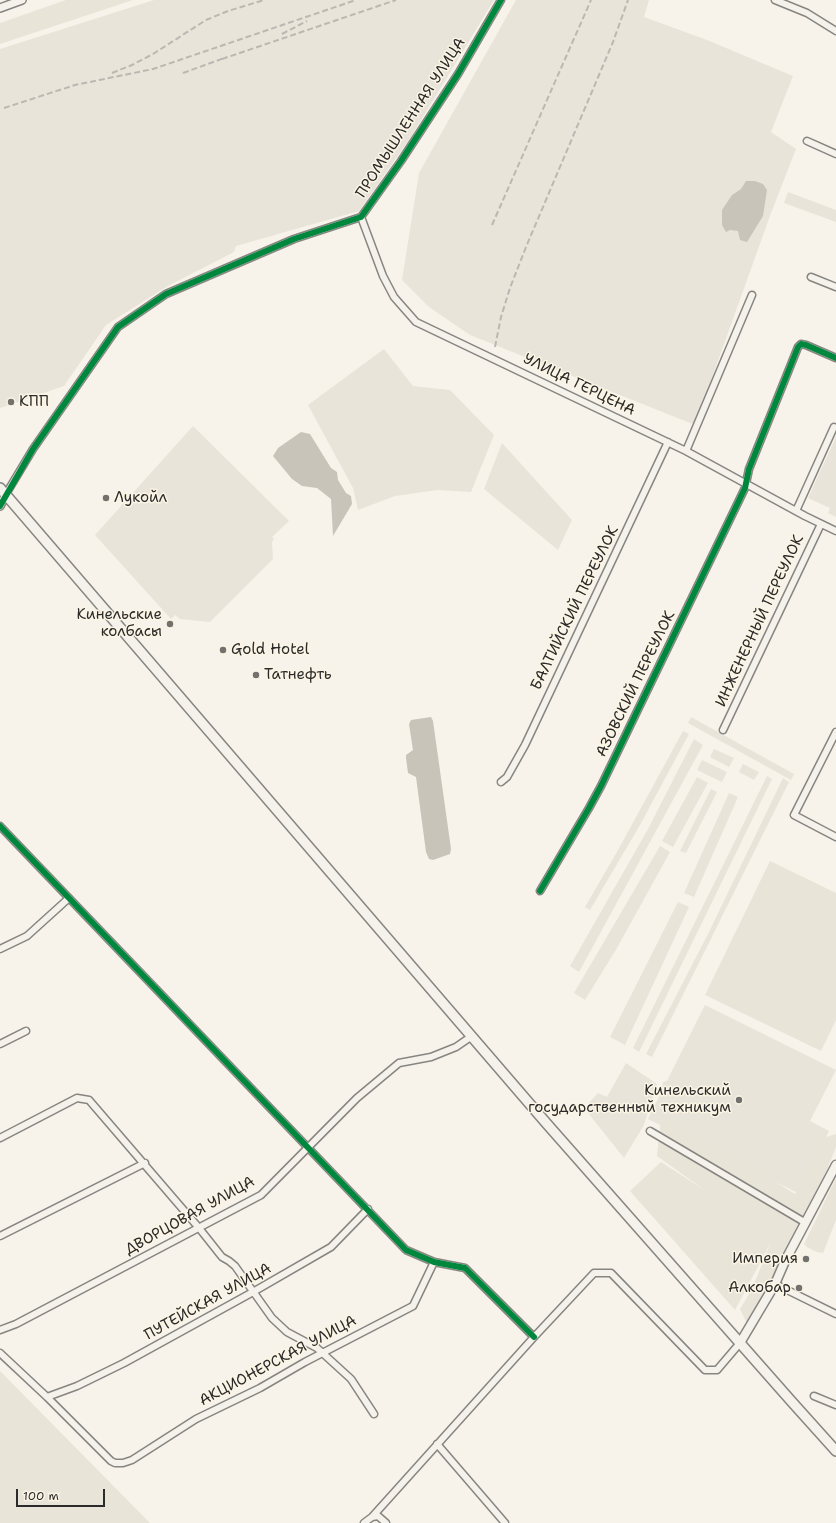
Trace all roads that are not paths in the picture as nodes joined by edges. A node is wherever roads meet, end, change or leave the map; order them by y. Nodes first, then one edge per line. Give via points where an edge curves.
1 (22, 0) edge
2 (501, 0) edge
3 (775, 0) edge
4 (0, 8) edge
5 (836, 31) edge
6 (807, 142) dead end
7 (836, 154) edge
8 (361, 216) junction
9 (811, 277) dead end
10 (835, 284) edge
11 (752, 295) dead end
12 (836, 358) edge
13 (834, 427) dead end
14 (668, 442) junction
15 (686, 451) junction
16 (747, 484) junction
17 (3, 491) edge
18 (0, 506) edge
19 (796, 511) junction
20 (821, 524) junction
21 (836, 531) edge
22 (723, 730) dead end
23 (836, 732) edge
24 (501, 782) dead end
25 (0, 826) edge
26 (836, 837) edge
27 (540, 891) dead end
28 (69, 898) junction
29 (0, 949) edge
30 (26, 1031) dead end
31 (472, 1036) junction
32 (0, 1044) edge
33 (650, 1131) dead end
34 (0, 1138) edge
35 (308, 1147) junction
36 (145, 1163) junction
37 (836, 1165) edge
38 (368, 1210) junction
39 (806, 1222) junction
40 (199, 1228) junction
41 (0, 1236) edge
42 (434, 1262) junction
43 (775, 1284) junction
44 (253, 1292) junction
45 (836, 1314) edge
46 (0, 1330) edge
47 (534, 1336) junction
48 (740, 1343) junction
49 (0, 1353) edge
50 (322, 1353) junction
51 (47, 1396) junction
52 (814, 1396) dead end
53 (836, 1405) edge
54 (374, 1414) dead end
55 (438, 1444) junction
56 (836, 1451) edge
57 (372, 1516) junction
58 (364, 1523) edge
59 (386, 1523) edge
60 (505, 1523) edge

1 - 4 street
2 - 8 street, ПРОМЫШЛЕННАЯ УЛИЦА via 458,74 402,161
3 - 5 street via 807,13
6 - 7 street
8 - 14 street, УЛИЦА ГЕРЦЕНА via 383,276 394,297 416,322
8 - 17 street, ПРОМЫШЛЕННАЯ УЛИЦА via 294,239 166,294 118,327
9 - 10 street
11 - 15 street
12 - 16 street, АЗОВСКИЙ ПЕРЕУЛОК via 806,345 801,344 798,347 749,469
13 - 19 street
14 - 15 street, УЛИЦА ГЕРЦЕНА
14 - 24 street, БАЛТИЙСКИЙ ПЕРЕУЛОК via 525,745 507,777
15 - 16 street, УЛИЦА ГЕРЦЕНА
16 - 19 street, УЛИЦА ГЕРЦЕНА
16 - 27 street, АЗОВСКИЙ ПЕРЕУЛОК via 601,786
17 - 18 street
17 - 31 main road
19 - 20 street, УЛИЦА ГЕРЦЕНА
20 - 21 street, УЛИЦА ГЕРЦЕНА
20 - 22 street, ИНЖЕНЕРНЫЙ ПЕРЕУЛОК
23 - 26 street via 794,816
25 - 28 street
28 - 29 street via 27,936
28 - 35 street
30 - 32 street
31 - 35 street, ДВОРЦОВАЯ УЛИЦА via 456,1047 431,1057 399,1063 357,1098
31 - 48 main road
33 - 39 street
34 - 36 street via 77,1098 85,1098
35 - 38 street
35 - 40 street, ДВОРЦОВАЯ УЛИЦА via 261,1195
36 - 40 street
36 - 41 street
37 - 39 main road
38 - 42 street via 406,1250
38 - 44 street, ПУТЕЙСКАЯ УЛИЦА via 331,1247
39 - 43 main road
40 - 44 street via 222,1258 235,1266
40 - 46 street, ДВОРЦОВАЯ УЛИЦА
42 - 47 street via 465,1268
42 - 50 street, АКЦИОНЕРСКАЯ УЛИЦА via 413,1306
43 - 45 street
43 - 48 main road
44 - 50 street via 272,1318 288,1332
44 - 51 street, ПУТЕЙСКАЯ УЛИЦА via 124,1363 77,1386
47 - 48 street via 594,1272 611,1273 705,1370 717,1370
47 - 55 street
48 - 56 main road
49 - 51 street
50 - 51 street, АКЦИОНЕРСКАЯ УЛИЦА via 260,1388 196,1419 132,1460 123,1463 111,1461
50 - 54 street via 351,1379
52 - 53 street
55 - 57 street
55 - 60 street
57 - 58 street
57 - 59 street via 378,1516

